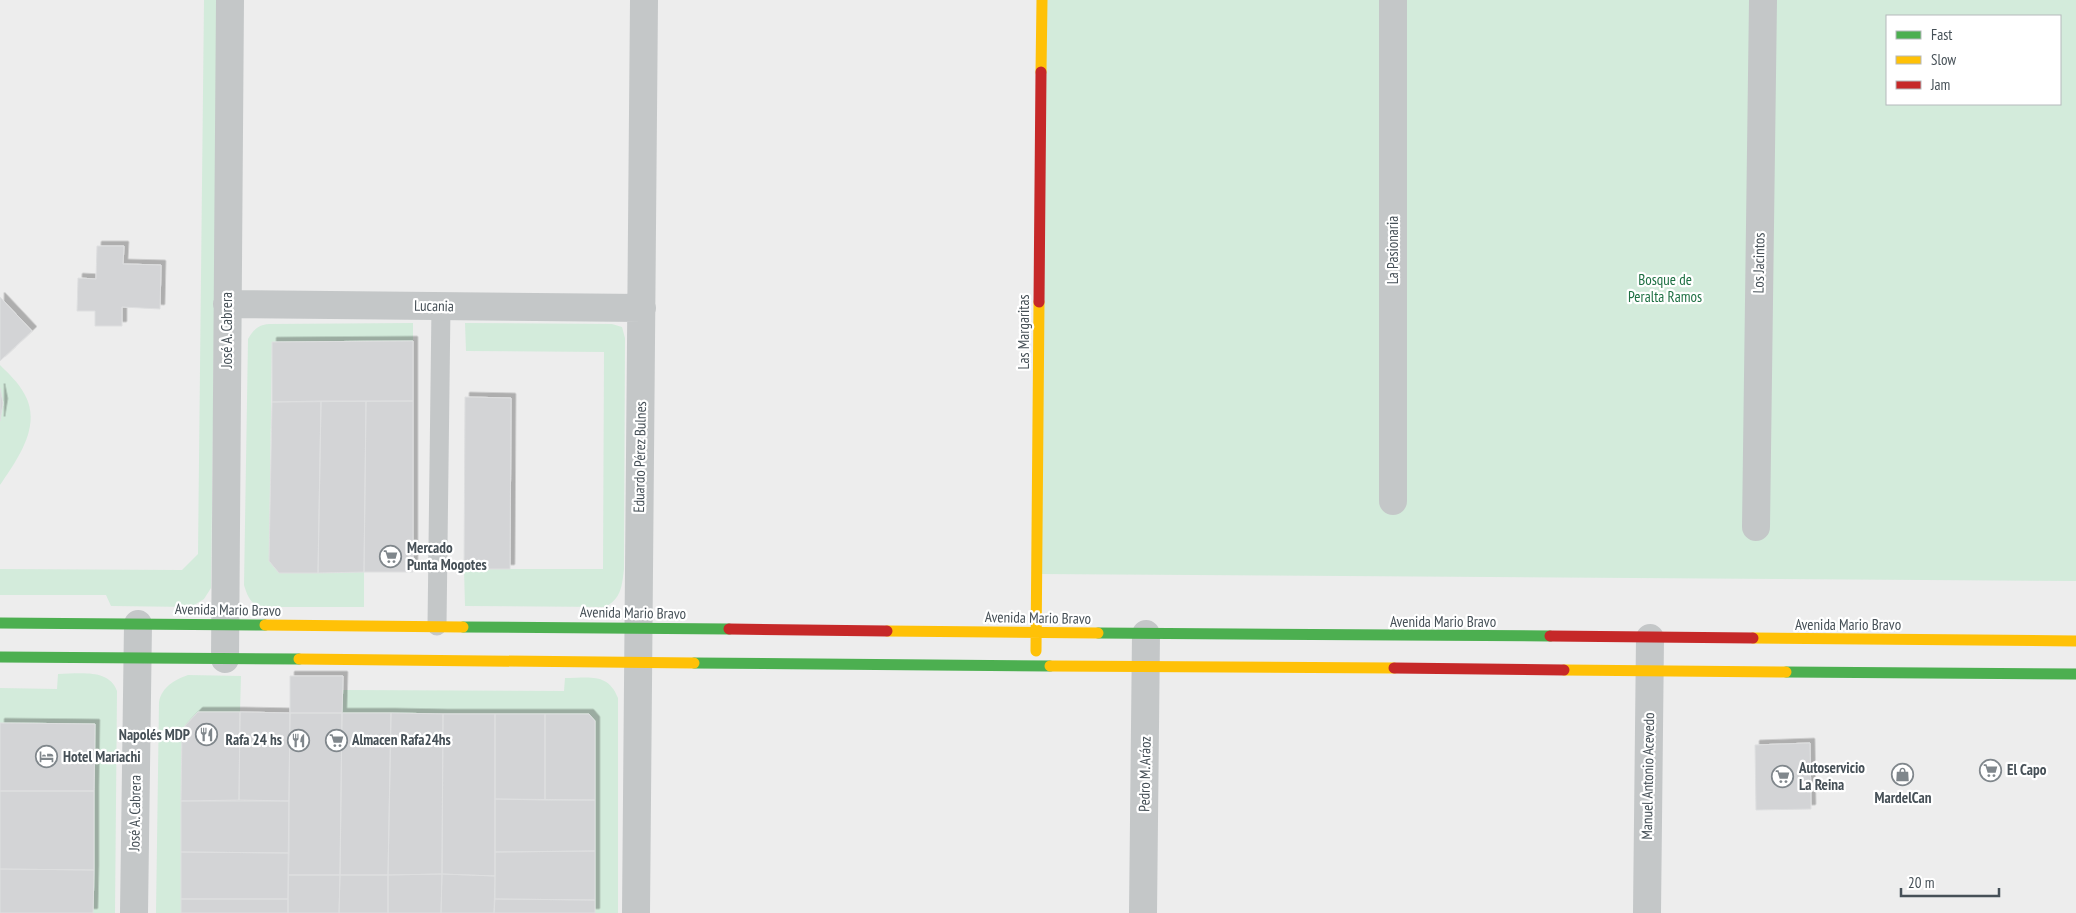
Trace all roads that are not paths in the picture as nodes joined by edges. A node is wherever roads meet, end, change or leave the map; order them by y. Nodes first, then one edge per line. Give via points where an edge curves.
1 (230, 0) edge
2 (644, 0) edge
3 (1042, 0) edge
4 (1392, 0) edge
5 (1763, 0) edge
6 (227, 304) junction
7 (441, 306) junction
8 (642, 308) junction
9 (1393, 501) dead end
10 (1756, 527) dead end
11 (0, 623) edge
12 (138, 624) junction
13 (225, 625) junction
14 (437, 626) junction
15 (638, 628) junction
16 (1036, 633) junction
17 (1146, 634) junction
18 (1650, 638) junction
19 (2076, 641) edge
20 (0, 658) edge
21 (137, 659) junction
22 (225, 660) junction
23 (638, 662) junction
24 (1036, 665) junction
25 (1147, 666) junction
26 (1650, 670) junction
27 (2076, 674) edge
28 (134, 913) edge
29 (636, 913) edge
30 (1143, 913) edge
31 (1647, 913) edge

1 - 6 street, José A. Cabrera
2 - 8 street, Eduardo Pérez Bulnes
3 - 16 main road, Las Margaritas
4 - 9 street, La Pasionaria
5 - 10 street, Los Jacintos
6 - 7 street, Lucania
6 - 13 street, José A. Cabrera
7 - 8 street, Lucania
7 - 14 lane
8 - 15 street, Eduardo Pérez Bulnes
11 - 12 main road, Avenida Mario Bravo
12 - 13 main road, Avenida Mario Bravo
12 - 21 street, José A. Cabrera
13 - 14 main road, Avenida Mario Bravo
13 - 22 street, José A. Cabrera
14 - 15 main road, Avenida Mario Bravo
15 - 16 main road, Avenida Mario Bravo
15 - 23 street, Eduardo Pérez Bulnes
16 - 17 main road, Avenida Mario Bravo
16 - 24 main road, Las Margaritas
17 - 18 main road, Avenida Mario Bravo
17 - 25 street, Pedro M. Aráoz
18 - 19 main road, Avenida Mario Bravo
18 - 26 street, Manuel Antonio Acevedo
20 - 21 main road
21 - 22 main road
21 - 28 street, José A. Cabrera
22 - 23 main road
23 - 24 main road
23 - 29 street, Eduardo Pérez Bulnes
24 - 25 main road
25 - 26 main road
25 - 30 street, Pedro M. Aráoz
26 - 27 main road
26 - 31 street, Manuel Antonio Acevedo

